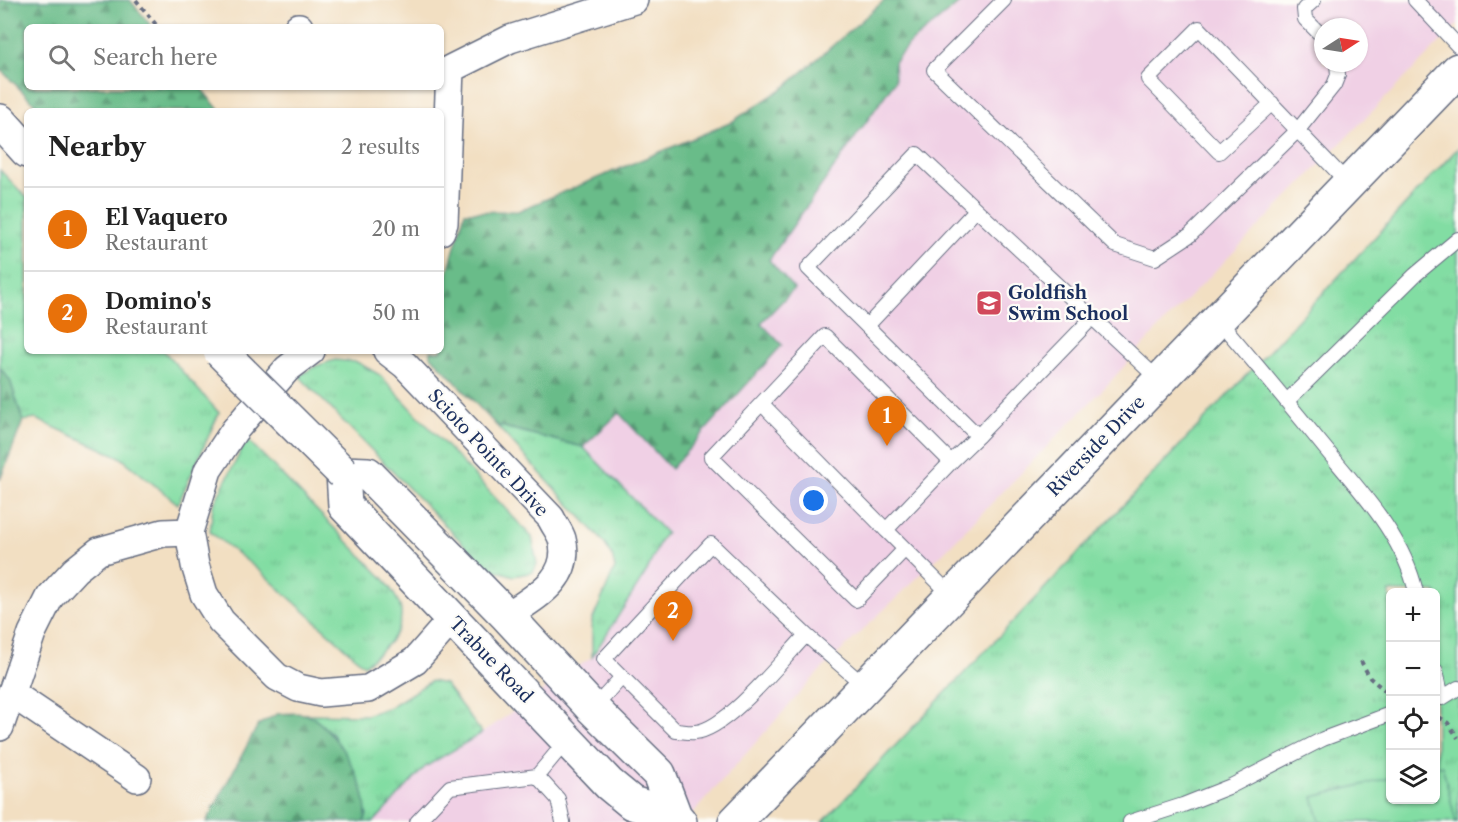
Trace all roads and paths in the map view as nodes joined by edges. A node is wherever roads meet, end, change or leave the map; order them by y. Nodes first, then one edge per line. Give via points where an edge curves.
1 (136, 0) edge
2 (634, 0) edge
3 (1004, 0) edge
4 (1314, 0) edge
5 (1415, 0) edge
6 (156, 24) edge
7 (1314, 28) edge
8 (1458, 46) edge
9 (446, 68) edge
10 (1458, 70) edge
11 (1338, 72) edge
12 (1272, 103) junction
13 (0, 121) edge
14 (1298, 130) junction
15 (24, 148) edge
16 (1348, 183) junction
17 (976, 210) junction
18 (444, 222) edge
19 (1458, 239) edge
20 (1092, 318) junction
21 (1218, 320) junction
22 (867, 326) junction
23 (223, 354) edge
24 (307, 354) edge
25 (391, 354) edge
26 (1159, 380) junction
27 (1287, 401) junction
28 (762, 404) junction
29 (978, 436) junction
30 (951, 462) junction
31 (343, 473) junction
32 (886, 530) junction
33 (189, 532) junction
34 (905, 549) junction
35 (1415, 588) edge
36 (953, 597) junction
37 (507, 616) junction
38 (452, 619) junction
39 (806, 635) junction
40 (1361, 661) dead end
41 (622, 677) junction
42 (866, 687) junction
43 (1458, 688) edge
44 (1386, 692) edge
45 (11, 693) junction
46 (1440, 698) edge
47 (1458, 698) edge
48 (1440, 699) edge
49 (593, 709) junction
50 (1386, 715) edge
51 (1440, 717) edge
52 (0, 727) edge
53 (1458, 738) edge
54 (567, 740) junction
55 (537, 776) junction
56 (137, 778) dead end
57 (678, 819) edge
58 (417, 822) edge
59 (562, 822) edge
60 (735, 822) edge
61 (1130, 822) edge

1 - 6 path
2 - 9 street via 510,39
3 - 14 lane via 934,70 1115,245 1155,258 1190,235
4 - 7 lane via 1304,9 1305,19
5 - 8 lane
9 - 18 street
10 - 16 main road, Riverside Drive
11 - 14 lane via 1334,85
12 - 12 lane via 1199,28 1148,79 1219,152
12 - 14 lane
13 - 15 main road
14 - 16 lane
16 - 21 main road, Riverside Drive
17 - 20 lane
17 - 22 lane
17 - 22 lane via 917,154 808,268
19 - 27 lane via 1414,275
20 - 26 lane
20 - 29 lane
21 - 26 main road, Riverside Drive
21 - 27 lane
22 - 29 lane
23 - 31 main road, bridge
24 - 33 street via 287,369 234,431 208,470
25 - 37 street, Scioto Pointe Drive via 551,518 562,539 562,563 552,585
26 - 36 main road, Riverside Drive
27 - 35 lane via 1397,541
28 - 30 lane via 825,336
28 - 32 lane
28 - 34 lane via 711,457 856,600
29 - 30 lane
30 - 32 lane
31 - 37 main road, Trabue Road via 368,474
31 - 38 main road, Trabue Road via 345,506
32 - 34 lane
33 - 38 street via 204,594 221,621 277,677 298,688 321,693 368,689 416,661
33 - 45 street via 163,533 99,551 75,570 50,597 32,633
34 - 36 lane
36 - 42 main road, Riverside Drive
37 - 49 main road, Trabue Road
38 - 54 main road, Trabue Road
39 - 41 lane via 730,715 696,733 676,731
39 - 41 lane via 711,544 604,659
39 - 42 lane
40 - 44 path via 1370,678
41 - 49 lane
42 - 60 main road, Riverside Drive
43 - 46 lane
45 - 52 street
45 - 56 street
47 - 48 lane
49 - 57 main road, Trabue Road via 659,774
50 - 61 lane via 1323,739 1231,786
51 - 53 path via 1449,723
54 - 55 lane
54 - 57 main road, Trabue Road via 632,803
55 - 58 lane via 450,787
55 - 59 lane via 558,800

